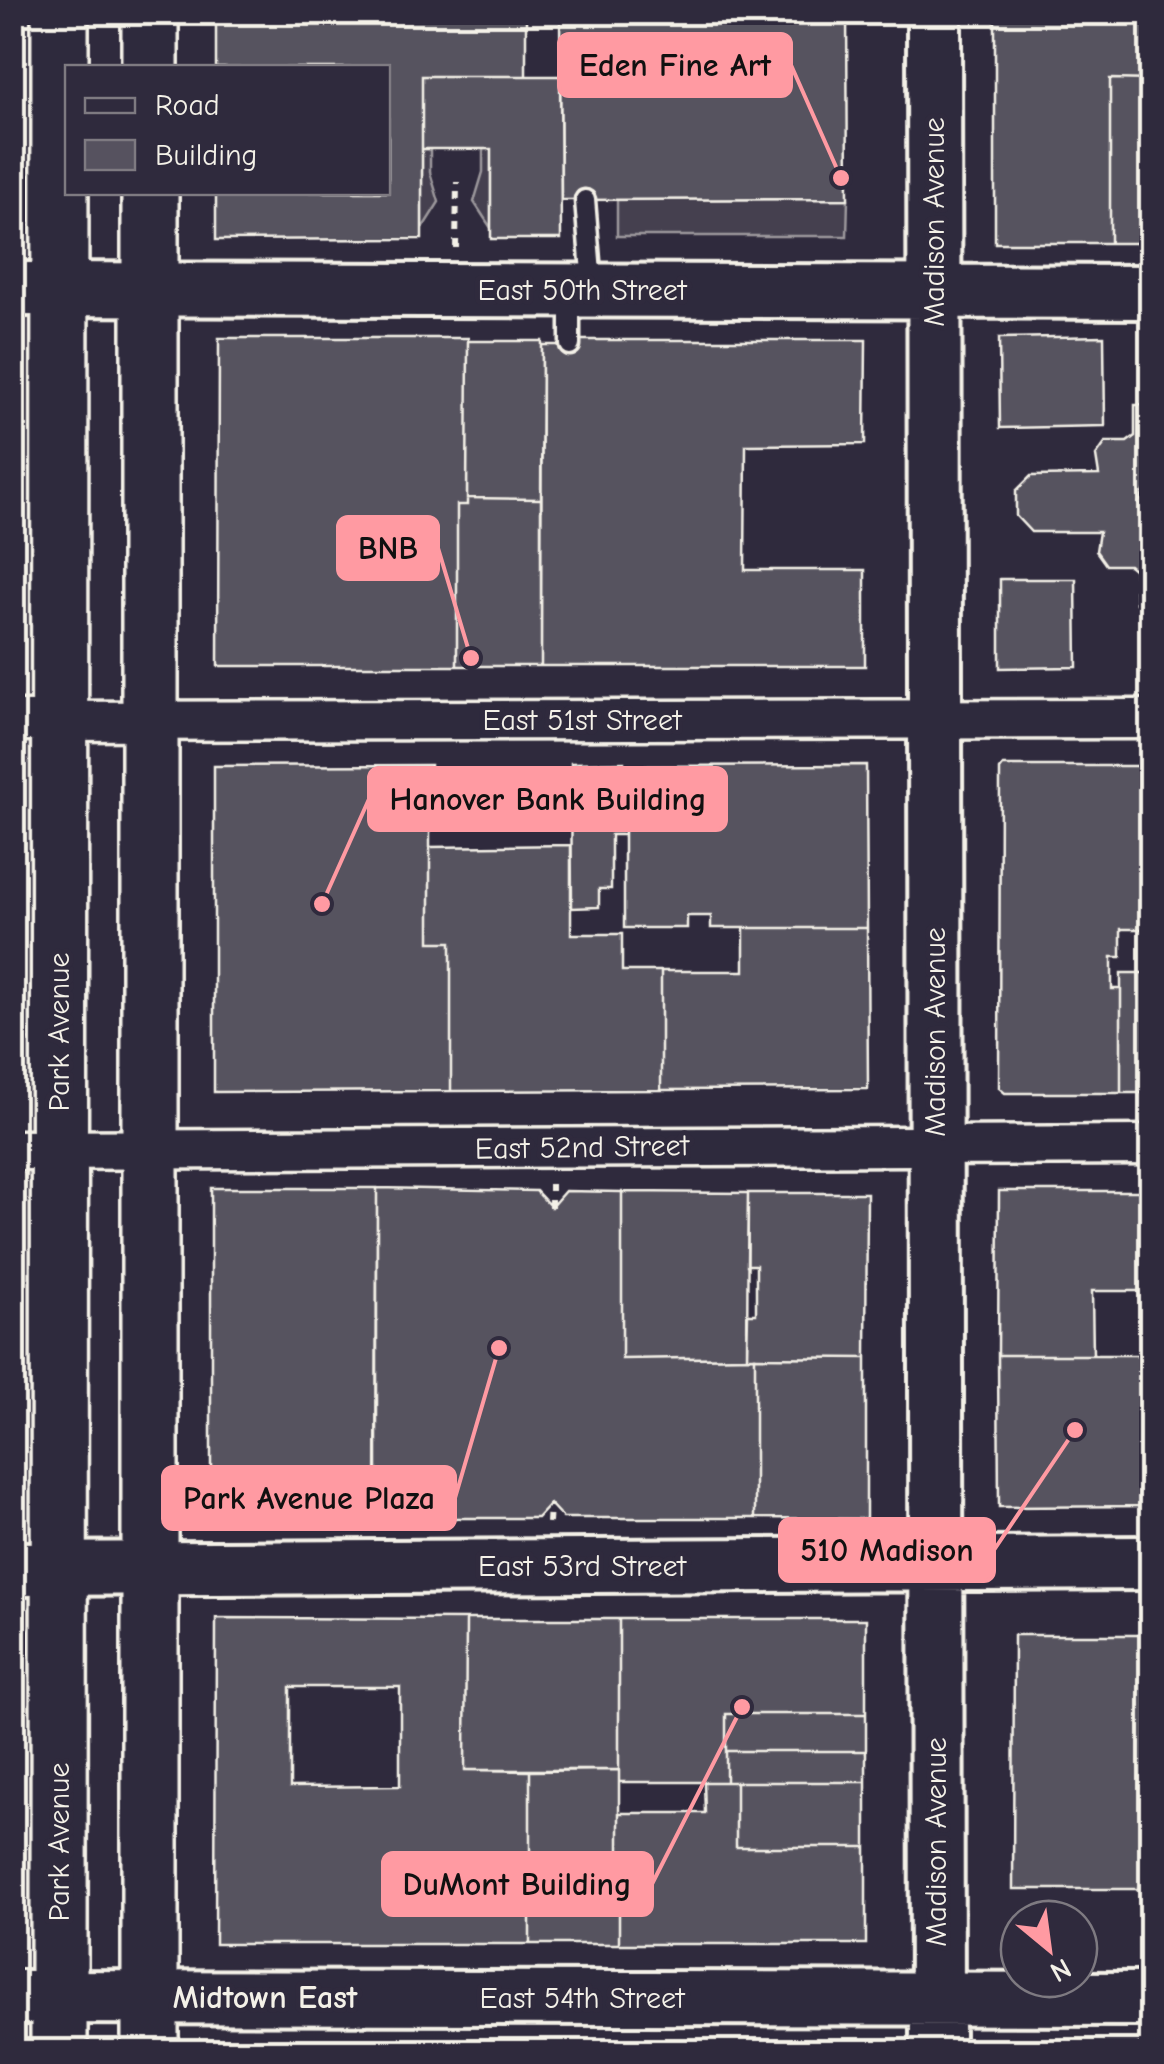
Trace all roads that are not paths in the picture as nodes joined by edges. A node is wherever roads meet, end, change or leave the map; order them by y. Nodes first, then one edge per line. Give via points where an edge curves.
1 (60, 12) edge
2 (150, 12) edge
3 (934, 12) edge
4 (150, 65) edge
5 (150, 195) edge
6 (585, 200) dead end
7 (36, 289) edge
8 (150, 290) junction
9 (581, 290) junction
10 (934, 290) junction
11 (1152, 292) edge
12 (570, 345) dead end
13 (934, 718) junction
14 (1152, 719) edge
15 (36, 721) edge
16 (150, 721) junction
17 (936, 1144) junction
18 (1152, 1145) edge
19 (36, 1151) edge
20 (150, 1151) junction
21 (936, 1564) junction
22 (1152, 1564) edge
23 (36, 1569) edge
24 (148, 1569) junction
25 (36, 1996) edge
26 (150, 1998) junction
27 (936, 1999) junction
28 (1152, 1999) edge
29 (59, 2052) edge
30 (150, 2052) edge
31 (937, 2052) edge

1 - 7 main road, Park Avenue
2 - 4 main road
3 - 10 main road, Madison Avenue
5 - 8 main road
6 - 9 lane
7 - 8 main road, East 50th Street
7 - 15 main road, Park Avenue
8 - 9 main road, East 50th Street
8 - 16 main road
9 - 10 main road, East 50th Street
9 - 12 lane
10 - 11 main road, East 50th Street
10 - 13 main road, Madison Avenue
13 - 14 street, East 51st Street
13 - 16 street, East 51st Street
13 - 17 main road, Madison Avenue
15 - 16 street, East 51st Street
15 - 19 main road, Park Avenue
16 - 20 main road
17 - 18 street, East 52nd Street
17 - 20 street, East 52nd Street
17 - 21 main road, Madison Avenue
19 - 20 street, East 52nd Street
19 - 23 main road, Park Avenue
20 - 24 main road
21 - 22 main road, East 53rd Street
21 - 24 main road, East 53rd Street
21 - 27 main road, Madison Avenue
23 - 24 main road, East 53rd Street
23 - 25 main road, Park Avenue
24 - 26 main road
25 - 26 main road, East 54th Street
25 - 29 main road, Park Avenue
26 - 27 main road, East 54th Street
26 - 30 main road
27 - 28 main road, East 54th Street
27 - 31 main road, Madison Avenue

